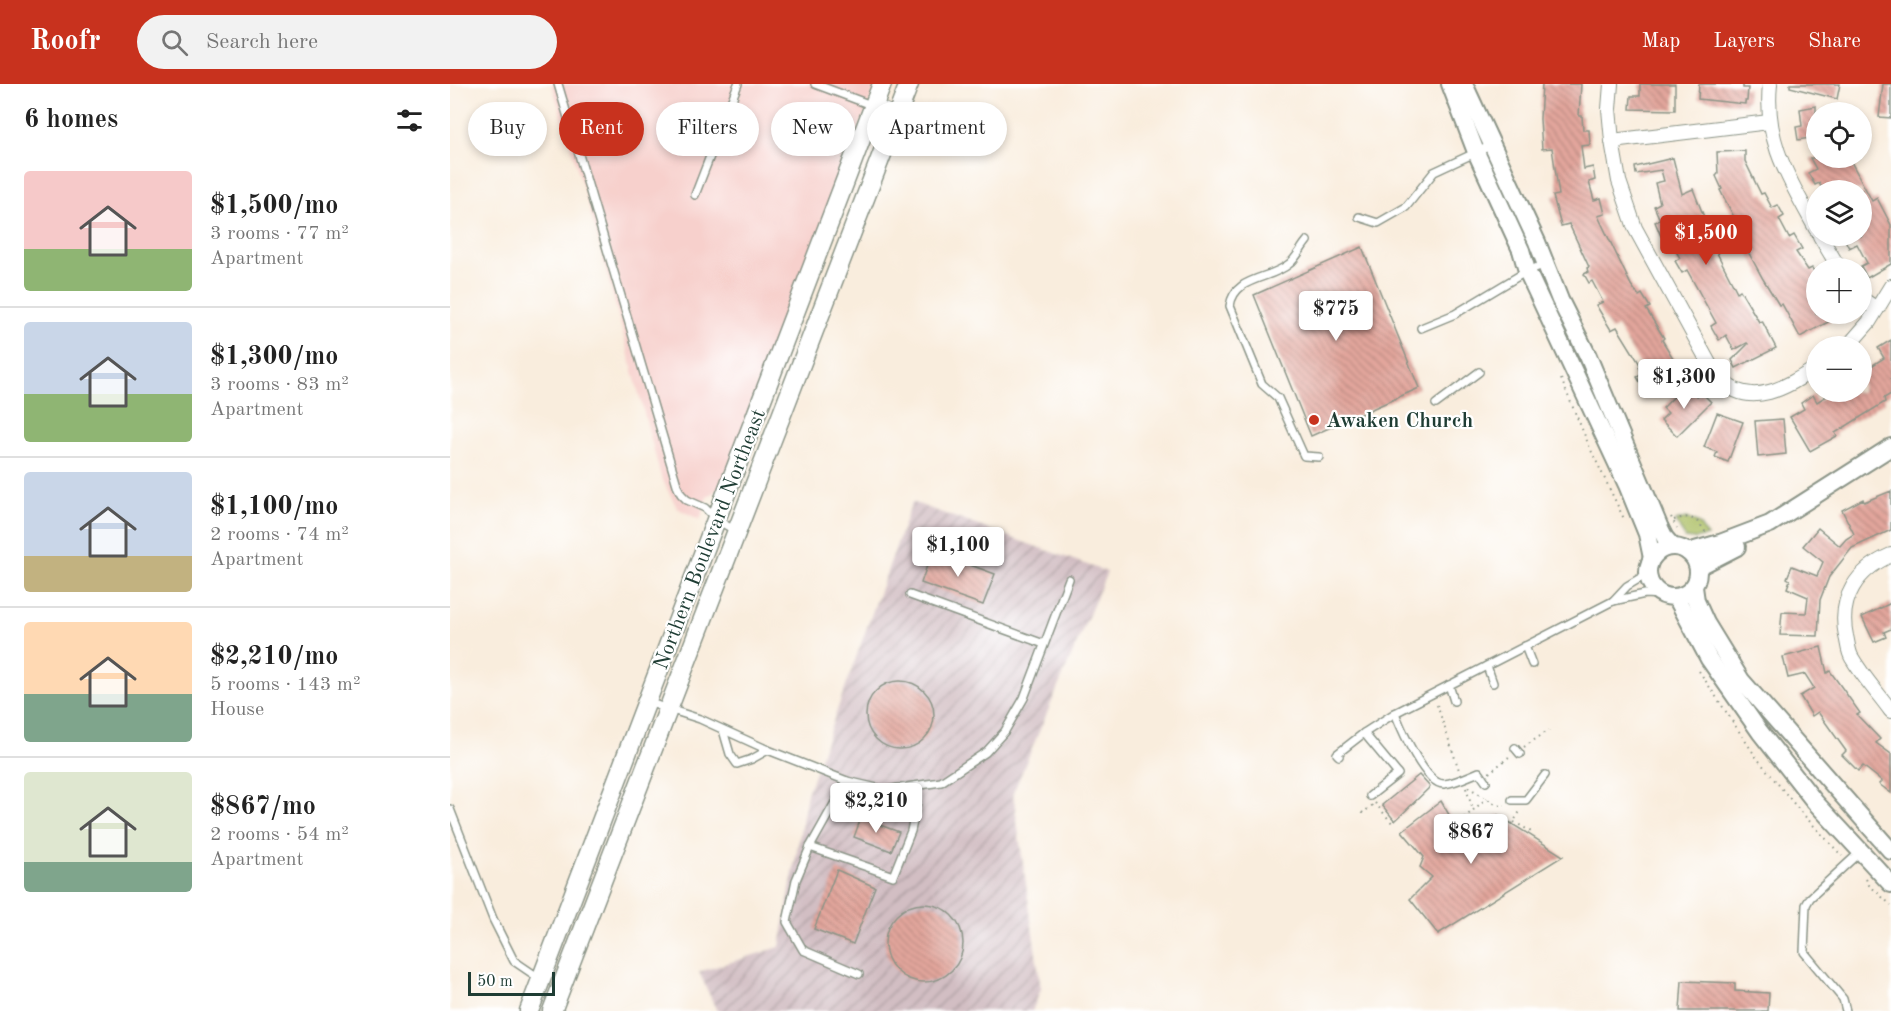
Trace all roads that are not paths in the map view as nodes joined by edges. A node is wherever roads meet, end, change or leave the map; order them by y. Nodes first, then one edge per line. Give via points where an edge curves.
1 (558, 84) edge
2 (738, 84) edge
3 (815, 84) edge
4 (882, 84) edge
5 (909, 84) edge
6 (1450, 84) edge
7 (1464, 84) edge
8 (1611, 84) edge
9 (1770, 84) edge
10 (875, 102) edge
11 (902, 102) edge
12 (867, 103) edge
13 (1769, 122) junction
14 (867, 124) edge
15 (1612, 141) junction
16 (1492, 145) junction
17 (1476, 152) junction
18 (881, 156) edge
19 (695, 195) dead end
20 (1806, 211) edge
21 (1359, 217) dead end
22 (1307, 241) dead end
23 (1546, 264) junction
24 (1527, 271) junction
25 (1891, 286) edge
26 (1872, 306) edge
27 (1877, 309) junction
28 (1421, 328) dead end
29 (1857, 336) edge
30 (1479, 372) dead end
31 (1806, 375) edge
32 (1436, 404) dead end
33 (1891, 447) edge
34 (1319, 458) dead end
35 (717, 520) junction
36 (1770, 524) junction
37 (736, 531) junction
38 (1680, 544) junction
39 (1891, 555) edge
40 (1650, 566) junction
41 (1698, 567) junction
42 (1069, 579) dead end
43 (1694, 587) junction
44 (910, 595) dead end
45 (1668, 596) junction
46 (1613, 601) junction
47 (1044, 645) junction
48 (1525, 646) junction
49 (1532, 664) dead end
50 (1487, 666) junction
51 (1493, 683) dead end
52 (1449, 685) junction
53 (1454, 701) dead end
54 (647, 702) junction
55 (667, 708) junction
56 (1891, 711) edge
57 (1395, 713) junction
58 (723, 730) junction
59 (1364, 733) junction
60 (768, 750) junction
61 (1339, 756) dead end
62 (1545, 775) dead end
63 (847, 781) junction
64 (1486, 782) dead end
65 (1370, 796) dead end
66 (1512, 800) dead end
67 (917, 802) dead end
68 (450, 809) edge
69 (810, 847) junction
70 (1861, 851) junction
71 (1891, 851) edge
72 (1891, 884) edge
73 (859, 974) dead end
74 (541, 979) junction
75 (529, 1011) edge
76 (552, 1011) edge
77 (1846, 1011) edge

1 - 35 lane via 678,488 684,498 705,508
2 - 19 lane
3 - 12 lane
4 - 10 main road, Northern Boulevard Northeast
5 - 11 main road, Northern Boulevard Northeast
6 - 17 street
7 - 16 street
8 - 15 street
9 - 13 street
13 - 15 street
13 - 20 street via 1783,168
14 - 35 main road, Northern Boulevard Northeast
15 - 31 street via 1619,181 1635,228 1721,381 1740,392 1762,395
16 - 17 lane
16 - 23 street
17 - 21 lane via 1434,172 1406,207 1378,224
17 - 24 street
18 - 37 main road, Northern Boulevard Northeast
22 - 34 lane via 1289,264 1239,287 1231,295 1230,306 1262,384 1278,398 1304,456
23 - 24 lane
23 - 38 street via 1660,528 1665,538
24 - 28 lane via 1455,314
24 - 40 street via 1627,485 1647,534
25 - 27 street
26 - 27 street
27 - 29 street
30 - 32 lane
33 - 36 street
35 - 37 lane
35 - 54 main road, Northern Boulevard Northeast
36 - 38 street via 1720,543
36 - 41 street via 1758,536
37 - 55 main road, Northern Boulevard Northeast
38 - 40 street via 1665,548
38 - 41 street
39 - 56 street via 1853,584 1845,604 1845,628 1851,656
40 - 45 street via 1649,582
40 - 46 lane
41 - 43 street
42 - 47 lane
43 - 45 street via 1683,596
43 - 71 street via 1706,623 1741,680
44 - 47 lane
45 - 46 lane via 1645,594
45 - 70 street via 1760,732 1815,802
46 - 48 lane
47 - 63 lane via 1024,698 1005,731 986,752 942,782 886,790
48 - 49 lane
48 - 50 lane
50 - 51 lane
50 - 52 lane
52 - 53 lane
52 - 57 lane
54 - 55 lane
54 - 74 main road, Northern Boulevard Northeast
55 - 58 lane
55 - 76 main road, Northern Boulevard Northeast
57 - 59 lane
57 - 64 lane via 1426,773 1435,782 1443,784 1479,772
58 - 60 lane
58 - 60 lane via 737,764
59 - 61 lane
59 - 65 lane via 1398,774
60 - 63 lane
62 - 66 lane via 1526,800
63 - 69 lane
67 - 69 lane via 911,831 893,876
68 - 74 lane via 493,919 514,961
69 - 73 lane via 796,880 787,922 803,950
70 - 72 street
70 - 77 lane via 1806,905 1804,952 1843,999
74 - 75 main road, Northern Boulevard Northeast

